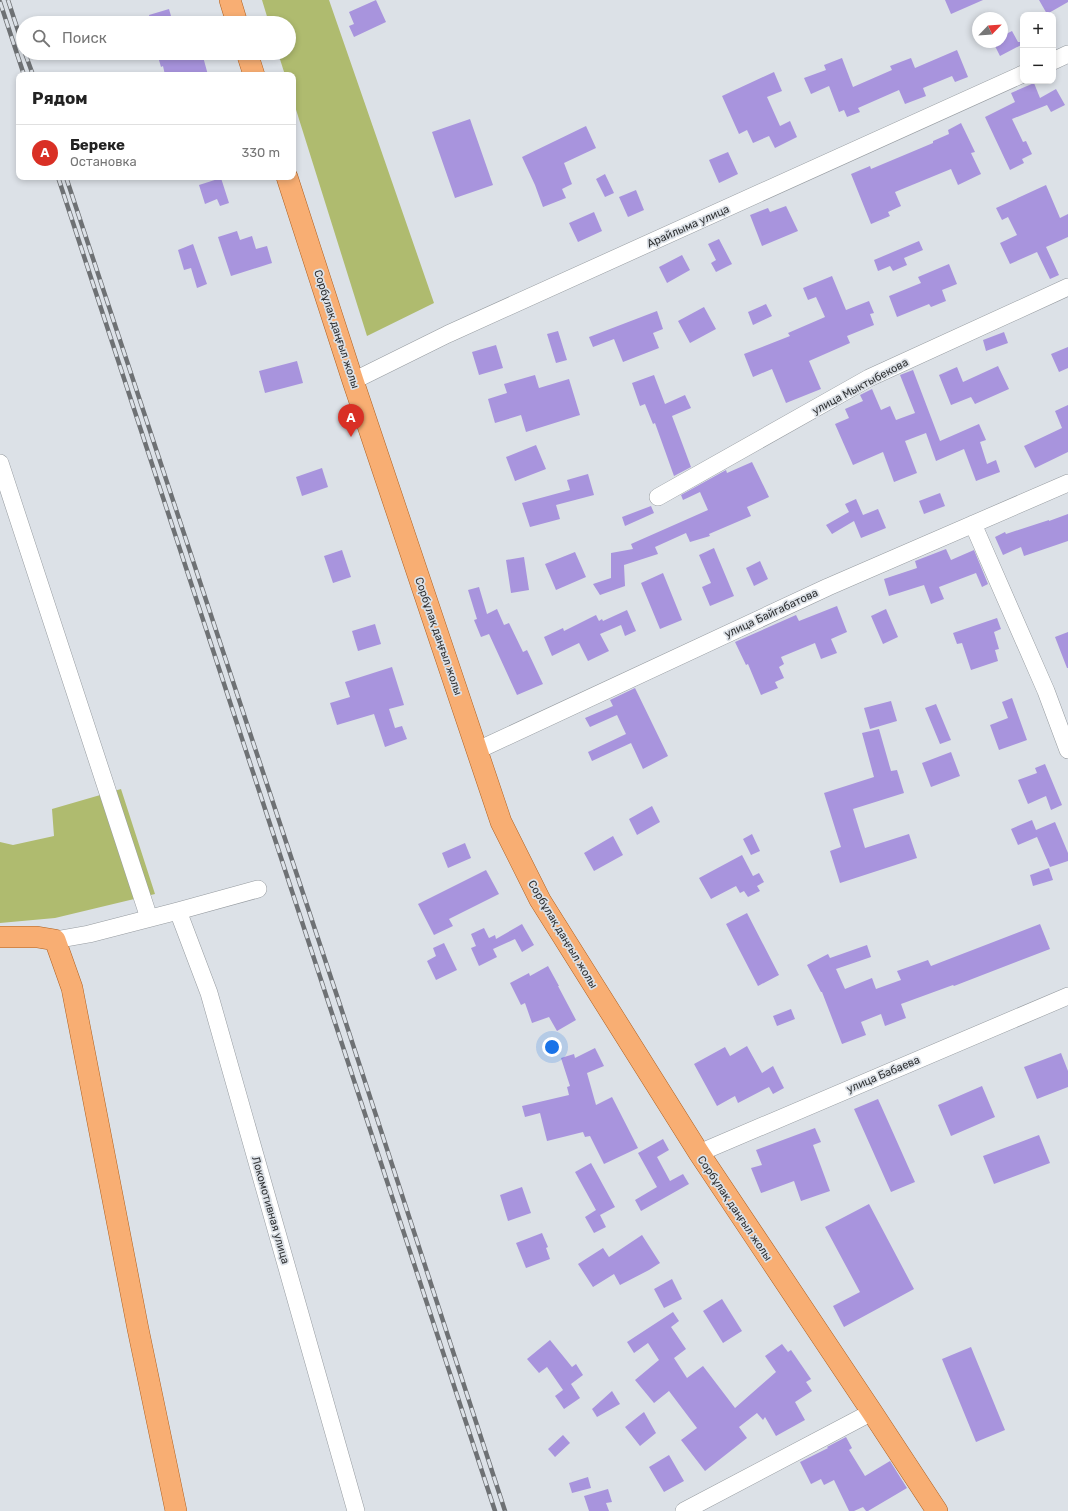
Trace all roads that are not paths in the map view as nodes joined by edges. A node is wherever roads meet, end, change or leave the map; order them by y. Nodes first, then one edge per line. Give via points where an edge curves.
1 (230, 0) edge
2 (235, 16) edge
3 (1068, 54) edge
4 (1056, 59) edge
5 (249, 60) edge
6 (253, 72) edge
7 (1020, 75) edge
8 (288, 180) edge
9 (1068, 286) edge
10 (354, 380) junction
11 (0, 463) edge
12 (1068, 483) edge
13 (658, 497) dead end
14 (973, 524) junction
15 (478, 750) junction
16 (1068, 750) edge
17 (258, 889) dead end
18 (178, 911) junction
19 (149, 918) junction
20 (0, 937) edge
21 (55, 940) junction
22 (1068, 996) edge
23 (699, 1154) junction
24 (872, 1412) junction
25 (176, 1511) edge
26 (356, 1511) edge
27 (684, 1511) edge
28 (937, 1511) edge

1 - 2 main road
3 - 4 street
5 - 6 main road
7 - 10 street, Арайлыма улица via 448,334
8 - 10 main road, Сорбұлақ даңғыл жолы
9 - 13 street, улица Мыктыбекова via 869,378
10 - 15 main road, Сорбұлақ даңғыл жолы
11 - 19 street
12 - 14 street, улица Байгабатова
14 - 15 street, улица Байгабатова via 828,587
14 - 16 street via 1046,691
15 - 23 main road, Сорбұлақ даңғыл жолы via 501,822 540,900
17 - 18 street
18 - 19 street
18 - 26 street, Локомотивная улица via 209,993
19 - 21 street
20 - 21 main road via 37,937
21 - 25 main road via 72,988
22 - 23 street, улица Бабаева
23 - 24 main road, Сорбұлақ даңғыл жолы
24 - 27 street
24 - 28 main road, Сорбұлақ даңғыл жолы

